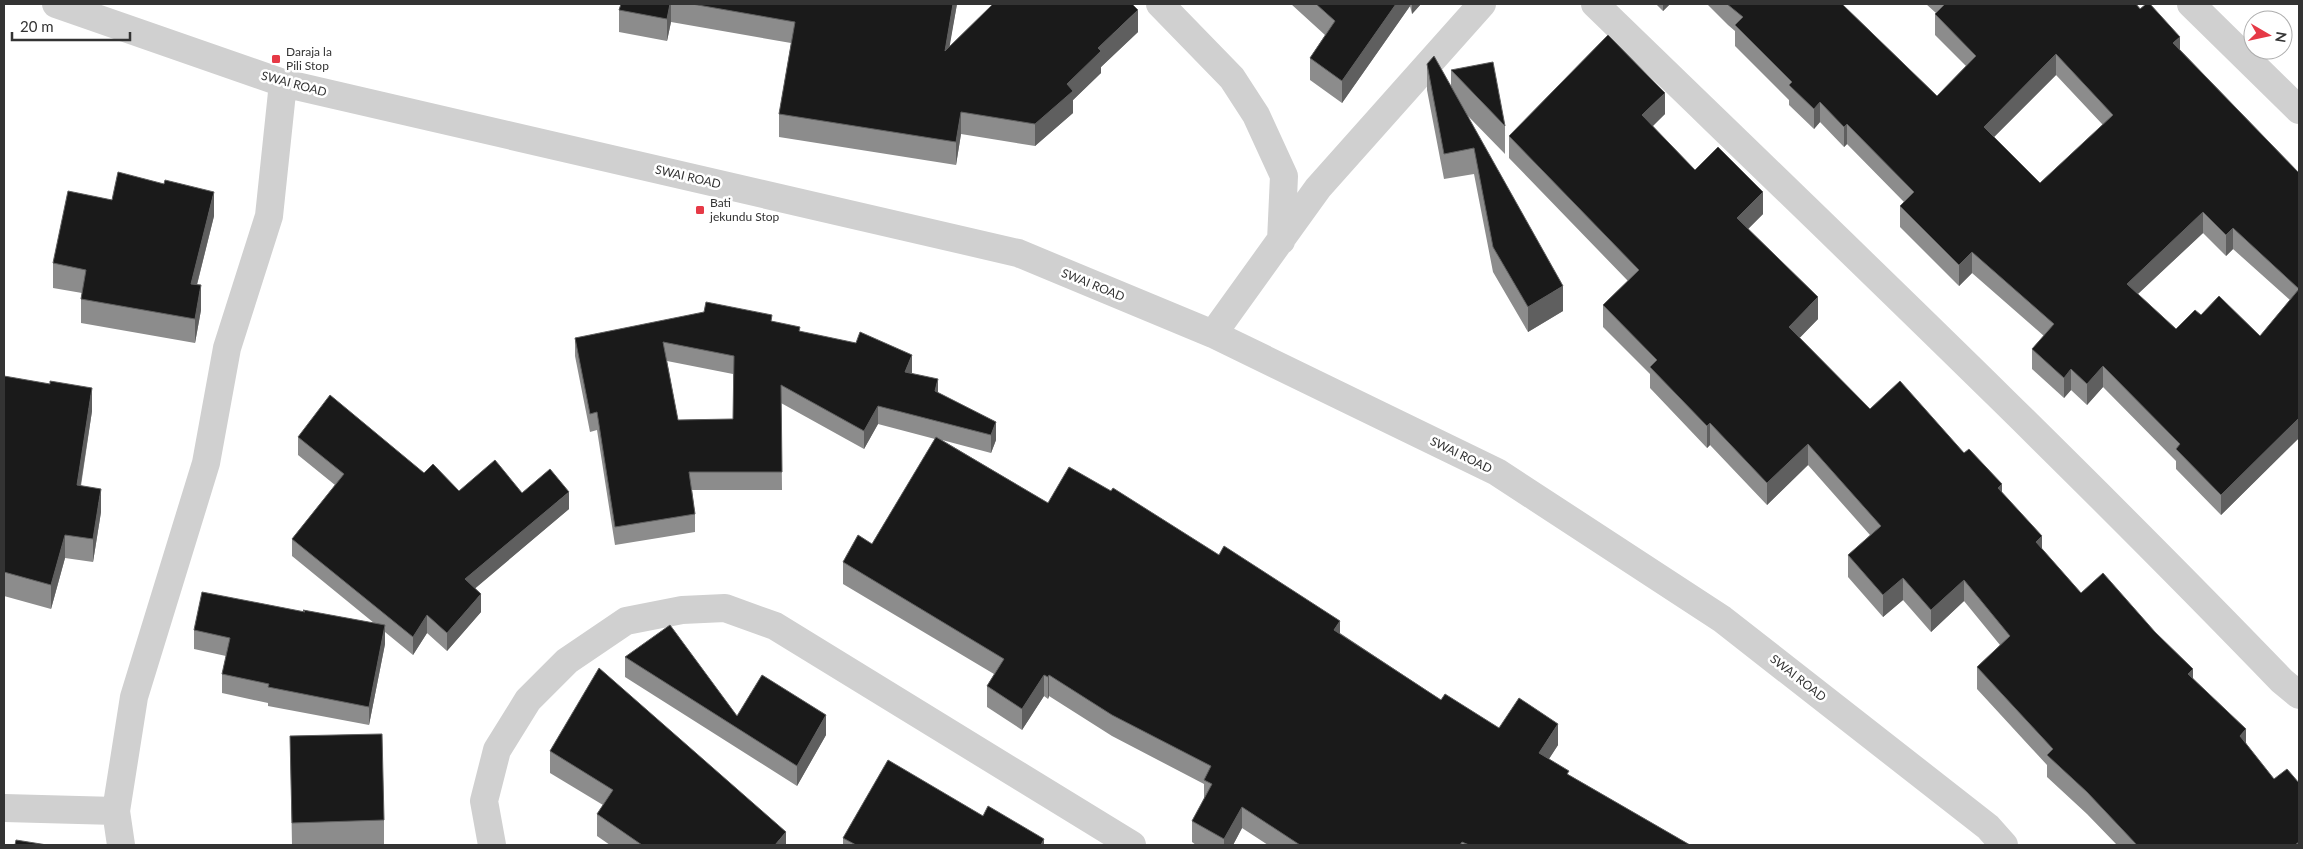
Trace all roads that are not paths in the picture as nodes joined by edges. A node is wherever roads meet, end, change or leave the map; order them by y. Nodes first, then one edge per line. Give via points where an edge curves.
1 (56, 4) edge
2 (1160, 4) edge
3 (1482, 4) edge
4 (1595, 4) edge
5 (2191, 4) edge
6 (283, 83) junction
7 (2299, 110) edge
8 (1281, 241) junction
9 (1213, 334) junction
10 (2299, 695) edge
11 (4, 808) edge
12 (116, 811) junction
13 (121, 845) edge
14 (492, 845) edge
15 (1132, 845) edge
16 (2004, 845) edge

1 - 6 street, SWAI ROAD
2 - 8 street via 1232,78 1256,115 1284,176
3 - 8 street via 1318,188
4 - 10 street via 1953,351
5 - 7 street
6 - 9 street, SWAI ROAD via 1018,253
6 - 12 street via 269,216 227,348 206,463 134,697
8 - 9 street
9 - 16 street, SWAI ROAD via 1497,472 1722,619 1988,827
11 - 12 street
12 - 13 street
14 - 15 street via 484,801 497,750 528,700 567,661 626,621 682,610 725,608 774,626

